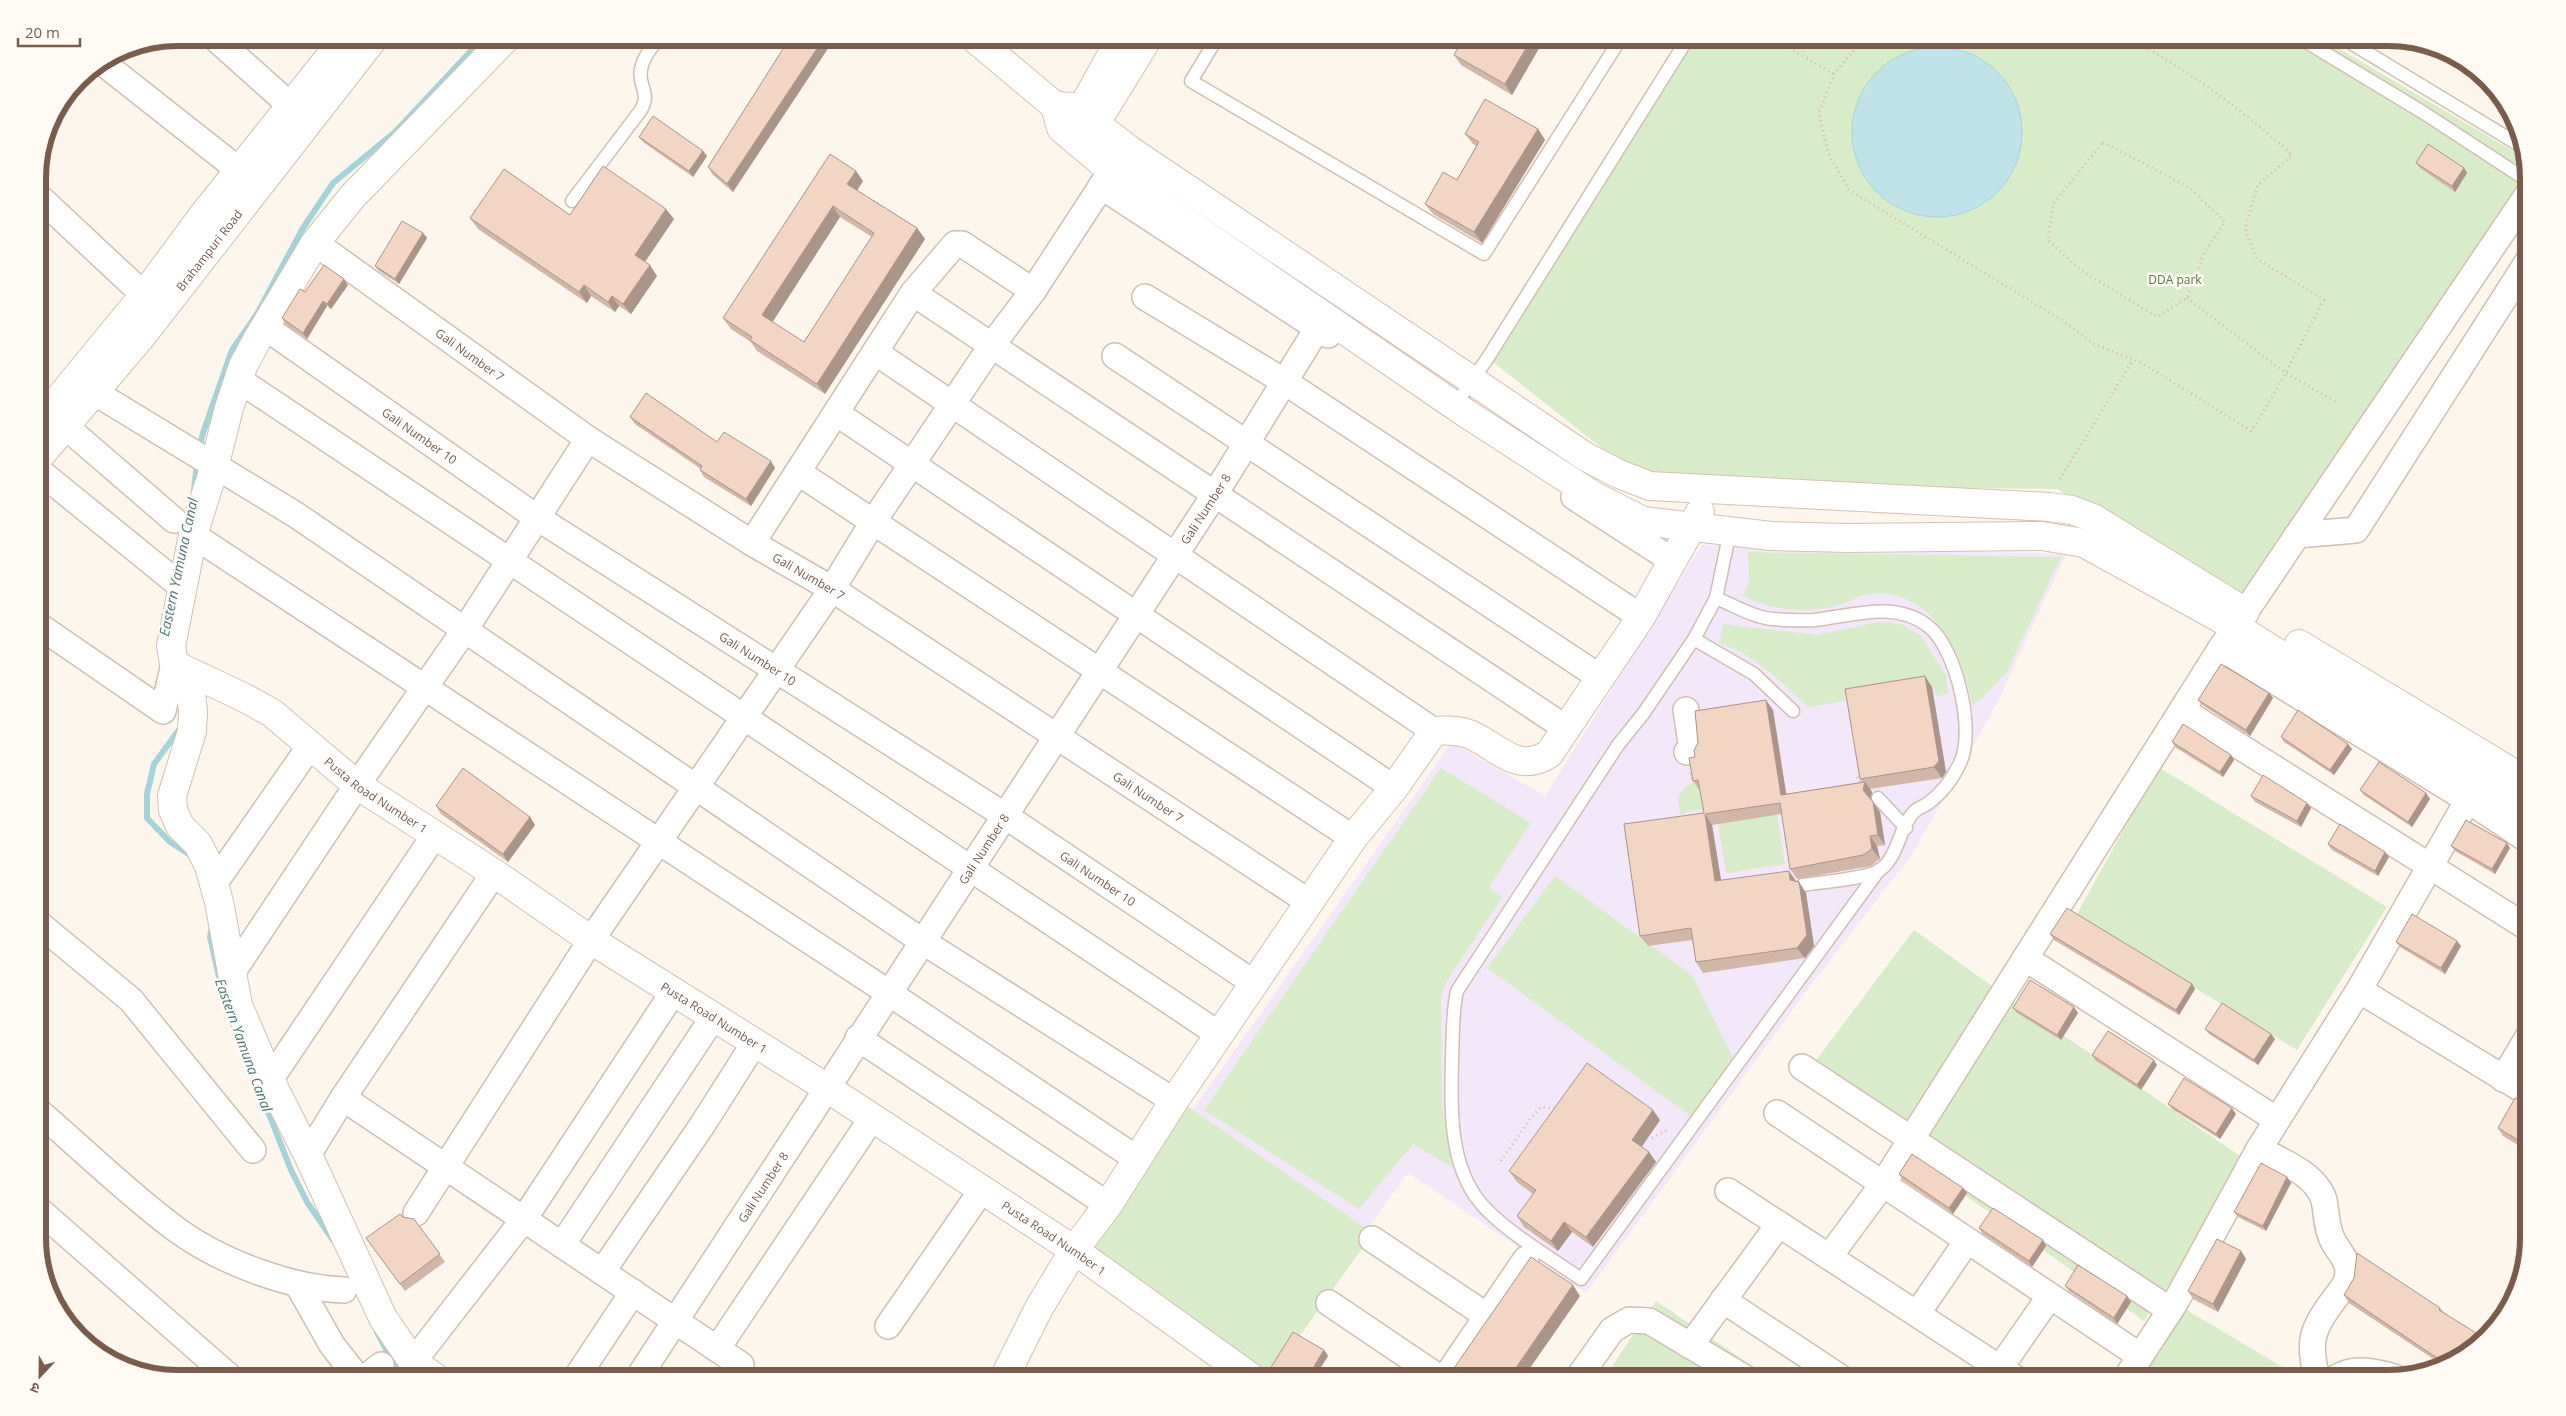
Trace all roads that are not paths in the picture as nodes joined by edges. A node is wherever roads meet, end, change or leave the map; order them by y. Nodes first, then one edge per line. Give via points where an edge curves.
1 (229, 46) edge
2 (339, 46) edge
3 (368, 46) edge
4 (498, 46) edge
5 (653, 46) edge
6 (983, 46) edge
7 (1117, 46) edge
8 (1141, 46) edge
9 (1212, 46) edge
10 (1615, 46) edge
11 (1680, 46) edge
12 (2313, 46) edge
13 (2356, 46) edge
14 (109, 66) edge
15 (291, 106) junction
16 (1076, 124) junction
17 (2514, 142) edge
18 (240, 171) junction
19 (2519, 175) edge
20 (1107, 178) junction
21 (572, 201) dead end
22 (47, 204) edge
23 (2519, 207) edge
24 (315, 243) junction
25 (2519, 275) edge
26 (1033, 291) junction
27 (913, 293) junction
28 (144, 295) junction
29 (1145, 296) dead end
30 (1322, 322) junction
31 (265, 327) junction
32 (992, 345) junction
33 (875, 352) junction
34 (1115, 356) dead end
35 (239, 380) junction
36 (1284, 382) junction
37 (1472, 382) junction
38 (86, 384) junction
39 (953, 405) junction
40 (1455, 405) junction
41 (836, 413) junction
42 (47, 416) edge
43 (65, 426) junction
44 (588, 439) junction
45 (1246, 441) junction
46 (47, 447) edge
47 (912, 464) junction
48 (214, 465) junction
49 (798, 473) junction
50 (47, 477) edge
51 (1710, 490) junction
52 (1215, 494) junction
53 (536, 517) junction
54 (873, 522) junction
55 (184, 527) junction
56 (1693, 527) junction
57 (1730, 531) junction
58 (2297, 535) junction
59 (752, 543) junction
60 (1174, 555) junction
61 (508, 560) junction
62 (1673, 561) junction
63 (182, 587) junction
64 (832, 589) junction
65 (1716, 598) junction
66 (1136, 614) junction
67 (1641, 617) junction
68 (466, 628) junction
69 (2234, 629) junction
70 (47, 631) edge
71 (1694, 639) junction
72 (776, 669) junction
73 (1098, 670) junction
74 (1602, 678) junction
75 (170, 681) junction
76 (424, 686) junction
77 (1686, 710) dead end
78 (2182, 710) junction
79 (1793, 711) dead end
80 (743, 717) junction
81 (1567, 729) junction
82 (1434, 730) junction
83 (1056, 736) junction
84 (310, 746) junction
85 (1687, 752) dead end
86 (2520, 778) edge
87 (357, 785) junction
88 (695, 786) junction
89 (1394, 788) junction
90 (1873, 795) edge
91 (2468, 800) junction
92 (2520, 804) edge
93 (1004, 815) junction
94 (1906, 828) junction
95 (2520, 834) edge
96 (434, 836) junction
97 (1353, 838) junction
98 (657, 842) junction
99 (2429, 867) junction
100 (970, 869) junction
101 (1879, 870) junction
102 (494, 874) junction
103 (214, 884) junction
104 (1803, 885) edge
105 (1309, 902) junction
106 (2520, 923) edge
107 (47, 930) edge
108 (591, 940) junction
109 (922, 940) junction
110 (2025, 958) junction
111 (232, 973) junction
112 (1254, 983) junction
113 (2359, 990) junction
114 (674, 991) junction
115 (889, 993) junction
116 (714, 1016) junction
117 (1220, 1035) junction
118 (858, 1038) junction
119 (755, 1042) junction
120 (2520, 1051) edge
121 (1802, 1067) dead end
122 (2503, 1079) junction
123 (270, 1080) junction
124 (827, 1088) junction
125 (2520, 1088) edge
126 (343, 1098) junction
127 (1174, 1101) junction
128 (1777, 1113) dead end
129 (872, 1118) junction
130 (47, 1119) edge
131 (2277, 1120) junction
132 (1910, 1140) junction
133 (2259, 1149) junction
134 (253, 1150) dead end
135 (308, 1155) junction
136 (1137, 1159) junction
137 (446, 1166) junction
138 (1883, 1184) junction
139 (981, 1191) junction
140 (1728, 1191) dead end
141 (1108, 1204) junction
142 (416, 1213) dead end
143 (47, 1217) edge
144 (524, 1219) junction
145 (1779, 1224) junction
146 (1372, 1239) dead end
147 (1967, 1241) junction
148 (562, 1245) junction
149 (1074, 1250) junction
150 (1829, 1257) junction
151 (1526, 1259) dead end
152 (602, 1272) junction
153 (298, 1285) junction
154 (344, 1290) dead end
155 (633, 1292) junction
156 (2050, 1296) junction
157 (1723, 1300) junction
158 (1329, 1303) dead end
159 (2170, 1310) junction
160 (1917, 1314) junction
161 (1487, 1316) junction
162 (676, 1322) junction
163 (888, 1326) dead end
164 (1690, 1346) junction
165 (717, 1348) junction
166 (2140, 1356) junction
167 (413, 1362) junction
168 (741, 1365) dead end
169 (222, 1370) edge
170 (352, 1370) edge
171 (424, 1370) edge
172 (581, 1370) edge
173 (643, 1370) edge
174 (1008, 1370) edge
175 (1241, 1370) edge
176 (1428, 1370) edge
177 (1450, 1370) edge
178 (1584, 1370) edge
179 (1730, 1370) edge
180 (1829, 1370) edge
181 (2003, 1370) edge
182 (2010, 1370) edge
183 (2131, 1370) edge
184 (2315, 1370) edge

1 - 15 street
2 - 15 street, Brahampuri Road
3 - 38 street, Brahampuri Road via 141,337
4 - 24 street via 352,197
5 - 21 lane via 642,66 641,79 646,93 642,110
6 - 16 street
7 - 16 street
8 - 16 street
9 - 10 lane via 1191,82 1484,254
11 - 37 lane
12 - 19 lane
13 - 17 lane
14 - 18 street
15 - 18 street, Brahampuri Road
16 - 20 street
16 - 37 street via 1140,157
18 - 28 street, Brahampuri Road
20 - 26 street
20 - 30 street
22 - 28 street
23 - 58 street
24 - 31 street
24 - 44 street, Gali Number 7
25 - 58 street via 2356,530
26 - 27 street via 958,243
26 - 32 street
27 - 32 street
27 - 33 street
28 - 38 street, Brahampuri Road
29 - 36 street
30 - 36 street, Gali Number 8
30 - 40 street
30 - 62 street
31 - 35 street via 243,366
31 - 53 street, Gali Number 10
32 - 39 street
32 - 52 street
33 - 39 street
33 - 41 street
34 - 45 street
35 - 48 street
35 - 61 street
36 - 45 street, Gali Number 8
36 - 67 street
37 - 40 lane
37 - 51 street via 1586,457 1619,474 1650,486
38 - 42 street, Brahampuri Road
38 - 43 street, Brahampuri Road
38 - 48 street
39 - 47 street
39 - 60 street
40 - 56 street via 1594,496 1643,521
41 - 47 street
41 - 49 street
43 - 46 street, Brahampuri Road
43 - 55 street
44 - 53 street
44 - 59 street, Gali Number 7
45 - 52 street, Gali Number 8
45 - 74 street
47 - 54 street
47 - 66 street
48 - 55 street
48 - 68 street via 296,515
49 - 54 street
49 - 59 street
50 - 63 street
51 - 56 street
51 - 69 street via 2072,510 2093,518
52 - 60 street, Gali Number 8
52 - 81 street
53 - 61 street
53 - 72 street, Gali Number 10
54 - 64 street
54 - 73 street
55 - 63 street
55 - 76 street
56 - 57 street
56 - 62 street
57 - 65 lane
57 - 69 street via 1771,536 1848,538 2042,536 2084,544
58 - 69 street
59 - 64 street, Gali Number 7
60 - 66 street, Gali Number 8
60 - 82 street
61 - 68 street
61 - 80 street
62 - 67 street
63 - 75 street via 171,646
64 - 72 street
64 - 83 street, Gali Number 7
65 - 71 lane
65 - 94 lane via 1770,619 1813,620 1883,611 1907,614 1929,626 1952,666 1960,690 1967,720 1966,742 1961,762 1945,787 1914,812
66 - 73 street, Gali Number 8
66 - 89 street
67 - 74 street
68 - 76 street
68 - 88 street
69 - 78 street
69 - 86 street
69 - 91 street
69 - 92 street
70 - 75 street via 163,711
71 - 79 lane via 1754,674
71 - 101 lane via 1618,746 1457,991 1451,1107 1456,1146 1466,1182 1487,1211 1581,1278
72 - 80 street
72 - 93 street, Gali Number 10
73 - 83 street, Gali Number 8
73 - 97 street
74 - 81 street
75 - 84 street, Pusta Road Number 1 via 245,698 272,713
75 - 103 street via 190,684 193,712 192,731 172,796 173,810 180,826 198,844
76 - 87 street
76 - 98 street
77 - 85 street via 1692,750
78 - 99 street
78 - 110 street
80 - 88 street
80 - 100 street
81 - 82 street via 1549,754 1538,762 1510,758 1470,735 1451,729
82 - 89 street
83 - 93 street, Gali Number 8
83 - 105 street, Gali Number 7
84 - 87 street, Pusta Road Number 1
84 - 103 street
87 - 96 street, Pusta Road Number 1
87 - 111 street
88 - 98 street
88 - 109 street
89 - 97 street
90 - 94 lane
91 - 95 street
91 - 99 street
93 - 100 street, Gali Number 8
93 - 112 street, Gali Number 10
94 - 101 lane
96 - 102 street, Pusta Road Number 1
96 - 123 street
97 - 105 street
98 - 108 street
98 - 115 street
99 - 106 street
99 - 113 street
100 - 109 street, Gali Number 8
100 - 117 street
101 - 104 lane via 1867,876
102 - 108 street, Pusta Road Number 1
102 - 126 street
103 - 111 street
105 - 112 street
107 - 134 street via 131,1000
108 - 114 street, Pusta Road Number 1
108 - 137 street
109 - 115 street, Gali Number 8
109 - 127 street
110 - 131 street
110 - 132 street
111 - 123 street via 238,1005
112 - 117 street
113 - 122 street
113 - 131 street
114 - 116 street, Pusta Road Number 1
114 - 144 street
115 - 118 street, Gali Number 8
115 - 136 street
116 - 119 street, Pusta Road Number 1
116 - 148 street
117 - 127 street
118 - 124 street, Gali Number 8
118 - 141 street
119 - 124 street, Pusta Road Number 1
119 - 152 street via 704,1124
120 - 122 street
121 - 132 street
122 - 125 street
123 - 135 street
124 - 129 street, Pusta Road Number 1
124 - 162 street, Gali Number 8
126 - 135 street
126 - 137 street
127 - 136 street
128 - 138 street
129 - 139 street, Pusta Road Number 1
129 - 165 street
130 - 153 street via 178,1230 236,1261
131 - 133 street
132 - 138 street
132 - 159 street
133 - 159 street
133 - 184 street via 2303,1174 2317,1188 2324,1200 2328,1230 2348,1264 2347,1281 2314,1334 2311,1347
135 - 167 street via 383,1318
136 - 141 street
137 - 142 street
137 - 144 street
138 - 147 street
138 - 150 street
139 - 149 street, Pusta Road Number 1
139 - 163 street
140 - 145 street
141 - 149 street
143 - 169 street
144 - 148 street
144 - 167 street
145 - 150 street
145 - 157 street
146 - 161 street
147 - 156 street
147 - 160 street
148 - 152 street
149 - 174 street
149 - 175 street, Pusta Road Number 1
150 - 160 street
151 - 161 street
152 - 155 street
153 - 154 street
153 - 170 street via 332,1345
155 - 162 street
155 - 172 street
156 - 166 street
156 - 182 street
157 - 164 street
157 - 180 street
158 - 176 street
159 - 166 street
160 - 181 street
161 - 177 street
162 - 165 street
162 - 173 street, Gali Number 8
164 - 178 street via 1649,1321 1629,1320 1612,1330
164 - 179 street
165 - 168 street
166 - 183 street
167 - 171 street

